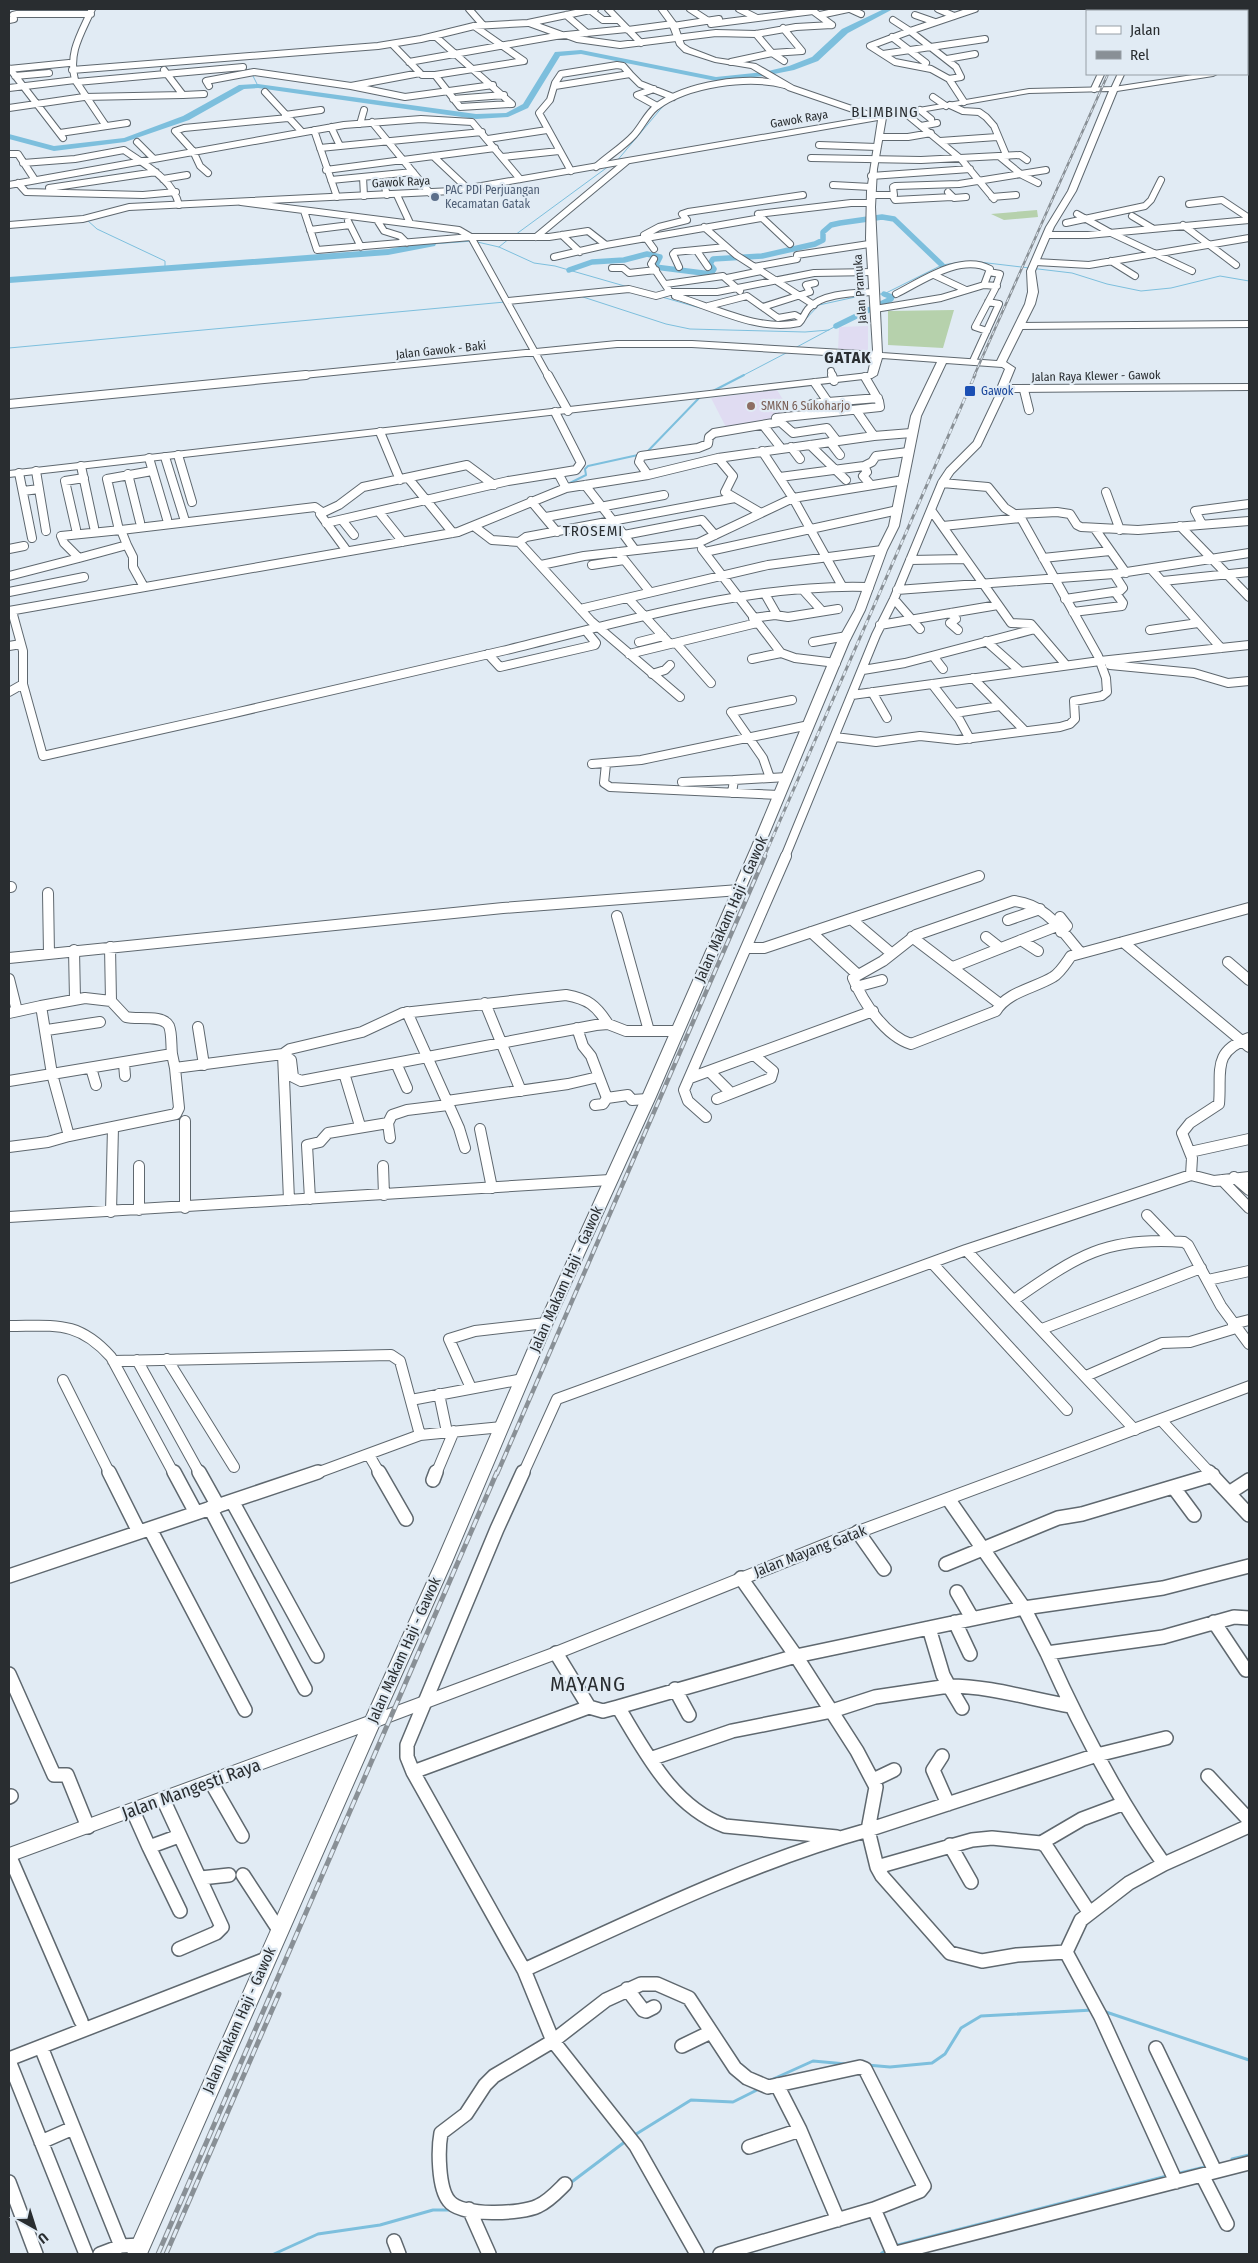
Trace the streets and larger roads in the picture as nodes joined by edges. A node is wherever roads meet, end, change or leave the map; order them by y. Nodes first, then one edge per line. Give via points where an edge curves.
1 (468, 9) edge
2 (593, 9) edge
3 (608, 9) edge
4 (662, 9) edge
5 (690, 9) edge
6 (739, 9) edge
7 (765, 9) edge
8 (849, 9) edge
9 (938, 9) edge
10 (973, 9) edge
11 (811, 10) edge
12 (56, 11) edge
13 (91, 11) edge
14 (861, 14) dead end
15 (566, 15) junction
16 (774, 15) junction
17 (820, 15) junction
18 (915, 15) dead end
19 (954, 16) junction
20 (728, 18) dead end
21 (757, 18) junction
22 (9, 20) edge
23 (618, 20) junction
24 (893, 20) dead end
25 (709, 22) junction
26 (935, 22) junction
27 (528, 23) junction
28 (483, 25) junction
29 (673, 25) junction
30 (474, 26) junction
31 (796, 27) junction
32 (784, 28) junction
33 (502, 29) dead end
34 (627, 29) junction
35 (910, 31) junction
36 (481, 32) junction
37 (587, 33) junction
38 (716, 33) junction
39 (756, 34) junction
40 (566, 35) junction
41 (435, 36) junction
42 (678, 38) junction
43 (892, 38) junction
44 (985, 39) dead end
45 (641, 43) junction
46 (961, 43) junction
47 (392, 44) junction
48 (502, 46) junction
49 (930, 47) junction
50 (528, 48) dead end
51 (478, 50) junction
52 (509, 50) junction
53 (909, 50) junction
54 (772, 53) junction
55 (458, 54) junction
56 (883, 54) junction
57 (484, 56) dead end
58 (227, 59) junction
59 (947, 59) junction
60 (490, 61) dead end
61 (784, 61) dead end
62 (409, 62) junction
63 (731, 62) junction
64 (926, 62) dead end
65 (70, 63) junction
66 (159, 64) junction
67 (243, 66) junction
68 (496, 66) junction
69 (9, 69) edge
70 (72, 70) junction
71 (473, 70) junction
72 (254, 72) junction
73 (49, 73) dead end
74 (420, 73) junction
75 (166, 74) junction
76 (630, 74) junction
77 (435, 75) junction
78 (1101, 75) edge
79 (1121, 75) edge
80 (1206, 75) edge
81 (15, 76) junction
82 (392, 78) junction
83 (948, 79) junction
84 (76, 81) junction
85 (580, 83) junction
86 (23, 86) junction
87 (209, 86) dead end
88 (351, 86) junction
89 (427, 86) dead end
90 (493, 86) junction
91 (555, 86) junction
92 (786, 86) junction
93 (9, 88) edge
94 (584, 89) dead end
95 (654, 89) junction
96 (1094, 89) junction
97 (1114, 89) junction
98 (447, 91) junction
99 (265, 92) dead end
100 (384, 92) junction
101 (431, 93) junction
102 (204, 94) dead end
103 (167, 95) junction
104 (183, 95) junction
105 (504, 95) junction
106 (84, 97) junction
107 (674, 97) junction
108 (933, 97) dead end
109 (453, 98) junction
110 (477, 98) junction
111 (964, 102) junction
112 (37, 103) junction
113 (948, 105) junction
114 (172, 106) dead end
115 (483, 106) junction
116 (657, 106) junction
117 (9, 108) edge
118 (320, 110) dead end
119 (364, 110) dead end
120 (920, 110) junction
121 (905, 113) junction
122 (287, 117) junction
123 (880, 117) junction
124 (931, 119) dead end
125 (372, 122) junction
126 (127, 123) dead end
127 (937, 123) dead end
128 (360, 124) junction
129 (921, 126) junction
130 (331, 128) junction
131 (104, 129) junction
132 (314, 130) junction
133 (547, 130) junction
134 (302, 132) junction
135 (482, 132) junction
136 (955, 136) dead end
137 (936, 137) junction
138 (996, 137) junction
139 (488, 139) junction
140 (137, 142) dead end
141 (835, 142) dead end
142 (388, 143) junction
143 (878, 143) junction
144 (819, 145) dead end
145 (340, 146) junction
146 (320, 148) junction
147 (495, 148) junction
148 (193, 151) junction
149 (913, 151) dead end
150 (559, 152) junction
151 (129, 153) junction
152 (9, 154) edge
153 (433, 156) junction
154 (502, 157) junction
155 (1004, 157) junction
156 (75, 158) junction
157 (153, 158) junction
158 (811, 158) dead end
159 (961, 159) junction
160 (402, 160) junction
161 (873, 160) junction
162 (921, 160) junction
163 (1027, 160) dead end
164 (139, 161) junction
165 (623, 162) junction
166 (23, 163) junction
167 (80, 164) junction
168 (596, 166) junction
169 (970, 169) junction
170 (326, 170) junction
171 (570, 170) junction
172 (1046, 170) dead end
173 (87, 171) junction
174 (156, 172) junction
175 (413, 172) junction
176 (208, 173) dead end
177 (9, 175) edge
178 (187, 175) dead end
179 (1022, 175) junction
180 (872, 176) junction
181 (363, 177) junction
182 (163, 179) junction
183 (520, 179) junction
184 (35, 180) junction
185 (331, 180) junction
186 (1161, 180) dead end
187 (94, 181) junction
188 (980, 181) junction
189 (1038, 183) dead end
190 (13, 184) edge
191 (384, 184) dead end
192 (943, 185) junction
193 (833, 186) dead end
194 (467, 188) junction
195 (26, 192) junction
196 (176, 192) junction
197 (430, 193) junction
198 (102, 194) junction
199 (392, 195) junction
200 (803, 195) dead end
201 (870, 195) junction
202 (892, 195) junction
203 (1016, 195) dead end
204 (364, 196) junction
205 (952, 196) junction
206 (337, 197) junction
207 (966, 197) dead end
208 (237, 202) junction
209 (746, 203) junction
210 (1189, 204) dead end
211 (179, 205) junction
212 (304, 210) junction
213 (700, 210) junction
214 (1077, 214) dead end
215 (345, 215) junction
216 (706, 216) dead end
217 (760, 216) junction
218 (1132, 216) dead end
219 (1087, 219) junction
220 (1249, 219) edge
221 (377, 220) junction
222 (678, 222) junction
223 (410, 223) junction
224 (1066, 223) dead end
225 (9, 225) edge
226 (350, 225) junction
227 (1183, 225) junction
228 (704, 228) junction
229 (1152, 228) junction
230 (310, 230) junction
231 (687, 230) junction
232 (1111, 233) junction
233 (661, 235) junction
234 (1048, 235) junction
235 (562, 236) junction
236 (536, 237) junction
237 (644, 238) junction
238 (1249, 238) edge
239 (473, 240) junction
240 (407, 243) junction
241 (673, 243) dead end
242 (790, 244) dead end
243 (869, 244) junction
244 (1207, 244) junction
245 (606, 245) junction
246 (361, 247) junction
247 (726, 247) junction
248 (654, 249) dead end
249 (697, 251) junction
250 (580, 252) junction
251 (1153, 253) junction
252 (554, 257) dead end
253 (654, 258) dead end
254 (1111, 261) junction
255 (1034, 265) junction
256 (1236, 265) dead end
257 (679, 267) dead end
258 (708, 267) dead end
259 (754, 267) junction
260 (612, 268) dead end
261 (656, 270) junction
262 (761, 271) junction
263 (1192, 271) dead end
264 (873, 272) junction
265 (989, 272) junction
266 (934, 275) junction
267 (1135, 276) dead end
268 (727, 278) junction
269 (773, 280) junction
270 (815, 283) dead end
271 (666, 284) junction
272 (984, 285) junction
273 (996, 286) junction
274 (737, 288) junction
275 (966, 290) junction
276 (662, 294) junction
277 (896, 294) dead end
278 (747, 296) junction
279 (799, 296) junction
280 (507, 301) junction
281 (874, 301) junction
282 (988, 302) junction
283 (814, 305) junction
284 (707, 306) junction
285 (763, 307) junction
286 (755, 310) dead end
287 (746, 313) dead end
288 (737, 316) junction
289 (802, 319) junction
290 (1249, 324) edge
291 (1020, 326) junction
292 (987, 331) junction
293 (535, 352) junction
294 (877, 355) junction
295 (943, 359) junction
296 (973, 361) junction
297 (1001, 363) junction
298 (865, 378) junction
299 (815, 383) junction
300 (1004, 387) junction
301 (1249, 387) edge
302 (1024, 390) junction
303 (878, 398) junction
304 (828, 402) junction
305 (9, 404) edge
306 (812, 404) dead end
307 (856, 410) junction
308 (1029, 410) dead end
309 (568, 411) junction
310 (555, 412) junction
311 (818, 413) junction
312 (779, 422) junction
313 (763, 425) junction
314 (827, 428) junction
315 (380, 432) junction
316 (911, 433) junction
317 (874, 436) junction
318 (833, 441) junction
319 (810, 445) junction
320 (791, 447) junction
321 (781, 448) junction
322 (762, 451) junction
323 (908, 452) junction
324 (178, 455) junction
325 (840, 455) dead end
326 (165, 457) junction
327 (149, 458) junction
328 (718, 458) junction
329 (800, 459) dead end
330 (81, 466) junction
331 (864, 466) junction
332 (834, 470) junction
333 (36, 471) junction
334 (152, 471) junction
335 (14, 473) edge
336 (558, 473) junction
337 (128, 474) junction
338 (648, 475) junction
339 (780, 477) junction
340 (84, 478) junction
341 (410, 478) junction
342 (400, 480) junction
343 (846, 480) dead end
344 (904, 480) junction
345 (942, 483) junction
346 (870, 484) junction
347 (494, 485) junction
348 (586, 485) junction
349 (565, 486) junction
350 (1106, 492) dead end
351 (40, 493) junction
352 (23, 495) junction
353 (664, 495) dead end
354 (735, 498) junction
355 (793, 498) junction
356 (427, 501) junction
357 (531, 501) junction
358 (192, 502) dead end
359 (709, 503) junction
360 (88, 504) junction
361 (1249, 504) edge
362 (70, 506) junction
363 (603, 507) junction
364 (716, 510) dead end
365 (898, 510) junction
366 (931, 510) junction
367 (322, 512) junction
368 (379, 512) junction
369 (761, 513) junction
370 (842, 513) dead end
371 (1019, 516) junction
372 (546, 518) junction
373 (167, 519) dead end
374 (342, 520) junction
375 (185, 521) dead end
376 (846, 521) junction
377 (1249, 521) edge
378 (140, 522) dead end
379 (614, 522) junction
380 (326, 523) junction
381 (1202, 524) junction
382 (943, 526) junction
383 (1180, 526) junction
384 (94, 527) dead end
385 (475, 527) junction
386 (76, 529) dead end
387 (1095, 529) junction
388 (120, 530) junction
389 (810, 530) junction
390 (1120, 530) junction
391 (46, 531) dead end
392 (557, 532) junction
393 (453, 533) junction
394 (624, 535) junction
395 (715, 535) junction
396 (354, 536) dead end
397 (32, 538) dead end
398 (520, 540) junction
399 (403, 542) junction
400 (698, 542) junction
401 (127, 545) junction
402 (24, 546) dead end
403 (9, 548) edge
404 (635, 550) junction
405 (882, 550) junction
406 (347, 551) junction
407 (1110, 551) junction
408 (618, 552) junction
409 (705, 552) junction
410 (1249, 553) edge
411 (824, 555) junction
412 (79, 558) junction
413 (1043, 558) junction
414 (965, 559) junction
415 (1213, 559) junction
416 (624, 560) junction
417 (910, 560) junction
418 (541, 565) junction
419 (592, 566) dead end
420 (1151, 569) junction
421 (1249, 572) edge
422 (1126, 573) junction
423 (722, 574) junction
424 (1114, 574) junction
425 (1228, 575) junction
426 (9, 576) edge
427 (84, 577) dead end
428 (1053, 579) junction
429 (1163, 581) junction
430 (984, 584) junction
431 (842, 586) junction
432 (870, 586) junction
433 (144, 587) junction
434 (803, 590) junction
435 (897, 590) junction
436 (9, 592) edge
437 (650, 592) junction
438 (1114, 592) junction
439 (765, 594) junction
440 (738, 597) junction
441 (1249, 597) edge
442 (628, 598) junction
443 (894, 599) junction
444 (1065, 599) junction
445 (998, 605) junction
446 (12, 609) edge
447 (580, 609) junction
448 (838, 609) dead end
449 (822, 611) junction
450 (1073, 612) junction
451 (951, 613) junction
452 (777, 615) junction
453 (932, 616) junction
454 (646, 617) junction
455 (911, 619) junction
456 (755, 621) junction
457 (1198, 623) junction
458 (940, 624) dead end
459 (880, 625) junction
460 (599, 628) junction
461 (920, 629) dead end
462 (1036, 629) junction
463 (958, 630) dead end
464 (1150, 630) dead end
465 (587, 632) junction
466 (663, 636) junction
467 (845, 639) junction
468 (986, 641) junction
469 (639, 642) dead end
470 (816, 642) dead end
471 (673, 643) junction
472 (21, 644) junction
473 (1249, 645) edge
474 (9, 646) edge
475 (1221, 648) junction
476 (781, 653) junction
477 (488, 654) junction
478 (629, 654) junction
479 (933, 656) junction
480 (752, 659) dead end
481 (836, 662) junction
482 (1101, 663) junction
483 (670, 665) dead end
484 (1066, 665) junction
485 (943, 669) dead end
486 (863, 670) junction
487 (1021, 672) junction
488 (652, 674) junction
489 (973, 678) junction
490 (1249, 682) edge
491 (711, 683) dead end
492 (23, 684) junction
493 (932, 684) junction
494 (9, 692) edge
495 (872, 692) junction
496 (852, 695) junction
497 (680, 697) dead end
498 (792, 700) dead end
499 (1000, 706) junction
500 (955, 713) junction
501 (887, 718) dead end
502 (809, 725) junction
503 (1025, 732) junction
504 (750, 737) junction
505 (836, 737) junction
506 (970, 739) junction
507 (592, 764) dead end
508 (606, 764) junction
509 (787, 777) junction
510 (770, 778) junction
511 (734, 780) junction
512 (682, 782) dead end
513 (732, 793) junction
514 (779, 795) junction
515 (979, 876) dead end
516 (739, 890) junction
517 (48, 893) dead end
518 (1249, 908) edge
519 (1040, 909) junction
520 (617, 916) dead end
521 (851, 919) junction
522 (1008, 920) dead end
523 (1059, 925) junction
524 (812, 932) junction
525 (912, 937) junction
526 (986, 937) dead end
527 (1020, 940) junction
528 (1123, 942) junction
529 (110, 947) junction
530 (747, 948) junction
531 (1000, 948) junction
532 (74, 950) junction
533 (1038, 952) dead end
534 (1080, 952) junction
535 (891, 953) junction
536 (49, 954) junction
537 (9, 958) edge
538 (1228, 962) dead end
539 (953, 968) junction
540 (857, 974) junction
541 (9, 980) edge
542 (882, 980) dead end
543 (1249, 980) edge
544 (856, 987) junction
545 (75, 1000) junction
546 (111, 1001) junction
547 (485, 1003) junction
548 (1000, 1004) junction
549 (41, 1006) junction
550 (873, 1011) junction
551 (13, 1012) edge
552 (407, 1012) junction
553 (100, 1022) dead end
554 (608, 1024) junction
555 (198, 1027) dead end
556 (577, 1028) junction
557 (47, 1030) junction
558 (649, 1031) junction
559 (678, 1031) junction
560 (1247, 1041) edge
561 (499, 1042) junction
562 (172, 1054) junction
563 (283, 1054) junction
564 (754, 1055) junction
565 (427, 1057) junction
566 (124, 1063) junction
567 (396, 1063) junction
568 (204, 1065) junction
569 (91, 1068) junction
570 (175, 1068) junction
571 (710, 1072) junction
572 (344, 1073) junction
573 (52, 1074) junction
574 (125, 1076) dead end
575 (598, 1077) junction
576 (690, 1078) junction
577 (9, 1081) edge
578 (96, 1085) dead end
579 (407, 1088) dead end
580 (521, 1091) junction
581 (732, 1093) junction
582 (607, 1098) junction
583 (648, 1099) junction
584 (717, 1099) dead end
585 (448, 1103) junction
586 (595, 1106) dead end
587 (706, 1117) dead end
588 (186, 1121) dead end
589 (388, 1123) junction
590 (360, 1126) junction
591 (114, 1127) junction
592 (480, 1129) dead end
593 (69, 1136) junction
594 (390, 1138) dead end
595 (1249, 1139) edge
596 (9, 1147) edge
597 (465, 1148) dead end
598 (1190, 1152) junction
599 (139, 1166) dead end
600 (383, 1166) dead end
601 (1191, 1175) junction
602 (1234, 1177) junction
603 (1249, 1177) edge
604 (610, 1180) junction
605 (1222, 1180) junction
606 (492, 1188) junction
607 (1249, 1190) edge
608 (384, 1195) junction
609 (310, 1199) junction
610 (289, 1200) junction
611 (1247, 1204) edge
612 (185, 1208) junction
613 (139, 1210) junction
614 (111, 1212) junction
615 (1147, 1215) dead end
616 (9, 1217) edge
617 (1172, 1241) junction
618 (966, 1250) junction
619 (934, 1264) junction
620 (1201, 1268) junction
621 (1249, 1271) edge
622 (1208, 1280) junction
623 (1014, 1300) junction
624 (1249, 1320) edge
625 (546, 1323) junction
626 (9, 1326) edge
627 (1235, 1326) junction
628 (1042, 1330) junction
629 (1249, 1344) edge
630 (167, 1359) junction
631 (137, 1360) junction
632 (113, 1361) junction
633 (1086, 1376) junction
634 (523, 1379) junction
635 (63, 1380) dead end
636 (1249, 1386) edge
637 (471, 1388) junction
638 (438, 1394) junction
639 (411, 1400) junction
640 (1067, 1410) dead end
641 (1161, 1420) junction
642 (502, 1427) junction
643 (1135, 1430) junction
644 (451, 1432) junction
645 (420, 1435) junction
646 (369, 1455) junction
647 (234, 1467) dead end
648 (1213, 1475) junction
649 (433, 1480) dead end
650 (1249, 1480) edge
651 (1174, 1488) junction
652 (1229, 1493) junction
653 (948, 1500) junction
654 (232, 1502) junction
655 (214, 1507) junction
656 (196, 1513) junction
657 (1194, 1515) dead end
658 (1249, 1515) edge
659 (406, 1519) dead end
660 (144, 1531) junction
661 (858, 1532) junction
662 (983, 1547) junction
663 (946, 1564) dead end
664 (1249, 1566) edge
665 (884, 1570) dead end
666 (9, 1576) edge
667 (741, 1578) junction
668 (957, 1592) dead end
669 (1024, 1608) junction
670 (972, 1618) junction
671 (1249, 1618) edge
672 (955, 1622) junction
673 (1214, 1622) junction
674 (929, 1628) junction
675 (556, 1653) junction
676 (1048, 1653) junction
677 (970, 1654) dead end
678 (317, 1656) dead end
679 (796, 1656) junction
680 (1246, 1670) dead end
681 (9, 1674) edge
682 (949, 1686) junction
683 (305, 1689) dead end
684 (675, 1690) junction
685 (381, 1702) junction
686 (424, 1702) junction
687 (589, 1707) junction
688 (618, 1707) junction
689 (962, 1708) dead end
690 (245, 1710) dead end
691 (832, 1711) junction
692 (1075, 1713) junction
693 (689, 1715) dead end
694 (372, 1721) junction
695 (344, 1732) junction
696 (1166, 1738) dead end
697 (1096, 1755) junction
698 (942, 1756) dead end
699 (650, 1759) junction
700 (894, 1770) dead end
701 (413, 1772) junction
702 (1208, 1776) dead end
703 (873, 1780) junction
704 (211, 1782) junction
705 (164, 1799) junction
706 (948, 1804) junction
707 (1122, 1804) junction
708 (133, 1811) junction
709 (1249, 1820) edge
710 (1249, 1826) edge
711 (88, 1827) junction
712 (868, 1830) junction
713 (179, 1836) junction
714 (242, 1836) dead end
715 (840, 1837) junction
716 (1041, 1843) junction
717 (950, 1845) junction
718 (149, 1847) junction
719 (9, 1855) edge
720 (1164, 1864) junction
721 (876, 1867) junction
722 (229, 1875) dead end
723 (243, 1875) dead end
724 (201, 1878) junction
725 (971, 1882) dead end
726 (180, 1911) dead end
727 (1089, 1912) junction
728 (279, 1930) junction
729 (179, 1949) dead end
730 (1066, 1952) junction
731 (266, 1959) junction
732 (524, 1970) junction
733 (627, 1989) junction
734 (654, 2007) dead end
735 (81, 2021) dead end
736 (711, 2032) junction
737 (553, 2040) junction
738 (682, 2046) dead end
739 (40, 2047) junction
740 (1156, 2048) dead end
741 (9, 2060) edge
742 (769, 2085) junction
743 (73, 2128) junction
744 (800, 2130) junction
745 (41, 2142) junction
746 (748, 2147) dead end
747 (1249, 2163) edge
748 (1209, 2173) junction
749 (9, 2182) edge
750 (1176, 2182) junction
751 (565, 2184) dead end
752 (874, 2209) junction
753 (471, 2214) junction
754 (838, 2220) junction
755 (1227, 2224) dead end
756 (121, 2246) junction
757 (139, 2250) edge
758 (892, 2250) edge
759 (36, 2254) edge
760 (86, 2254) edge
761 (100, 2254) edge
762 (489, 2254) edge
763 (697, 2254) edge
764 (720, 2254) edge

1 - 28 street
2 - 15 street
2 - 23 street via 603,20
3 - 23 street
4 - 29 street
5 - 25 street
6 - 21 street
7 - 16 street
8 - 14 street
8 - 17 street
9 - 19 street
10 - 19 street
11 - 16 street
11 - 17 street
12 - 13 street
12 - 22 street via 17,14
13 - 65 street
15 - 27 street
15 - 37 street
16 - 21 street
16 - 31 street
17 - 31 street via 832,25
18 - 26 street
19 - 26 street
20 - 25 street
21 - 25 street
23 - 34 street
24 - 35 street
25 - 29 street
25 - 38 street
26 - 35 street
27 - 28 street
27 - 40 street
28 - 30 street
29 - 34 street
29 - 42 street
30 - 36 street
30 - 41 street
31 - 32 street
32 - 39 street
32 - 54 street via 802,50
33 - 36 street
34 - 37 street
34 - 45 street
35 - 43 street
35 - 49 street
36 - 48 street
37 - 40 street
38 - 39 street
38 - 42 street
39 - 54 street
40 - 45 street via 618,45
40 - 48 street
41 - 47 street
41 - 55 street
42 - 45 street
42 - 63 street via 683,47 692,52
43 - 53 street
43 - 56 street via 870,46
44 - 46 street
46 - 49 street
46 - 59 street via 975,55
47 - 58 street
47 - 62 street
48 - 51 street
48 - 52 street
49 - 53 street
49 - 59 street
50 - 52 street
51 - 55 street
51 - 57 street
52 - 68 street via 524,61
53 - 56 street
53 - 64 street
54 - 61 street
54 - 63 street
55 - 62 street
55 - 71 street
56 - 83 street via 898,63 926,68
58 - 66 street
58 - 67 street
59 - 83 street via 961,77
60 - 68 street
62 - 74 street
63 - 92 street via 758,69
65 - 69 street
65 - 70 street
66 - 70 street
66 - 75 street
67 - 72 street
67 - 75 street
68 - 71 street
69 - 81 street
70 - 84 street
71 - 77 street
71 - 90 street
72 - 87 street via 206,81
72 - 88 street
73 - 81 street via 34,77
74 - 77 street
74 - 82 street
75 - 84 street
75 - 104 street
76 - 85 street
76 - 91 street via 621,65 603,66 562,74
76 - 95 street via 640,84
77 - 98 street
78 - 96 street
79 - 97 street
80 - 97 street, Gawok Raya
81 - 86 street
82 - 88 street
82 - 100 street
83 - 111 street
84 - 86 street
84 - 106 street
85 - 91 street
85 - 94 street
86 - 93 street
86 - 112 street
88 - 100 street
89 - 101 street
90 - 98 street
90 - 105 street
91 - 133 street via 549,102 539,113
92 - 107 street via 767,80 740,84 718,82
92 - 123 street
95 - 107 street
95 - 116 street via 637,95
96 - 97 street, Gawok Raya
96 - 111 street, Gawok Raya via 1034,91
97 - 234 street via 1072,192
98 - 101 street
98 - 109 street
99 - 122 street
100 - 101 street via 396,97
102 - 104 street
103 - 104 street
103 - 106 street
103 - 114 street
105 - 110 street
105 - 115 street via 512,104
106 - 112 street
106 - 131 street
107 - 116 street
108 - 113 street
109 - 110 street
109 - 115 street via 460,107
110 - 115 street
111 - 113 street, Gawok Raya
112 - 117 street
112 - 131 street via 62,136
113 - 120 street, Gawok Raya
113 - 138 street via 965,112 981,113 996,129
116 - 168 street via 634,135
118 - 122 street
119 - 128 street
120 - 121 street, Gawok Raya
120 - 124 street
121 - 123 street, Gawok Raya
121 - 129 street
122 - 134 street
122 - 148 street via 175,131
123 - 143 street, Jalan Pramuka
123 - 165 street, Gawok Raya
125 - 128 street
125 - 135 street via 445,119 472,122
125 - 142 street
126 - 131 street
127 - 129 street
128 - 130 street
129 - 137 street
130 - 132 street
130 - 145 street
132 - 134 street
132 - 146 street
133 - 139 street
133 - 150 street
134 - 148 street
135 - 139 street
135 - 142 street
136 - 137 street
137 - 138 street
137 - 143 street via 908,137
137 - 159 street
138 - 155 street
139 - 147 street
140 - 157 street
141 - 143 street
142 - 145 street
142 - 160 street
143 - 144 street
143 - 161 street, Jalan Pramuka
145 - 146 street
146 - 170 street
147 - 153 street
147 - 154 street
148 - 157 street
148 - 176 street via 200,166
149 - 162 street
150 - 154 street
150 - 171 street
151 - 156 street via 120,149
151 - 164 street
151 - 167 street
152 - 166 street via 17,154
153 - 160 street
153 - 194 street
154 - 183 street
155 - 159 street
155 - 163 street via 1020,155
155 - 179 street
156 - 166 street
156 - 167 street
157 - 164 street
158 - 161 street
159 - 162 street
159 - 169 street
160 - 170 street
160 - 175 street
161 - 162 street
161 - 180 street, Jalan Pramuka
164 - 173 street
164 - 174 street
165 - 168 street, Gawok Raya
165 - 236 street
166 - 184 street
167 - 173 street
168 - 171 street, Gawok Raya
169 - 180 street
169 - 188 street
170 - 185 street
171 - 183 street, Gawok Raya
172 - 179 street
173 - 184 street
173 - 187 street
174 - 182 street
174 - 187 street
175 - 181 street
175 - 197 street
177 - 190 street
178 - 182 street
179 - 188 street
179 - 189 street
180 - 201 street, Jalan Pramuka
181 - 185 street
181 - 204 street
182 - 196 street
183 - 194 street, Gawok Raya
184 - 190 street
185 - 206 street
186 - 219 street via 1151,200 1144,206
187 - 195 street
187 - 198 street
188 - 192 street
188 - 203 street via 993,198
190 - 195 street
191 - 199 street
192 - 202 street via 895,186
192 - 205 street
193 - 201 street
194 - 197 street, Gawok Raya
195 - 198 street
196 - 198 street
196 - 211 street
197 - 199 street, Gawok Raya
199 - 204 street, Gawok Raya
199 - 223 street
200 - 209 street
201 - 202 street
201 - 217 street via 851,203
201 - 243 street, Jalan Pramuka
202 - 205 street via 895,200
204 - 206 street, Gawok Raya
205 - 207 street
206 - 208 street, Gawok Raya
208 - 211 street, Gawok Raya
208 - 212 street
209 - 213 street
209 - 217 street
210 - 220 street via 1222,200
211 - 225 street, Gawok Raya via 129,207 83,219
212 - 215 street
212 - 230 street
213 - 216 street
213 - 222 street via 683,213 687,220
214 - 219 street
215 - 221 street
215 - 226 street
217 - 228 street via 714,223
217 - 242 street
218 - 229 street
219 - 224 street
219 - 232 street
220 - 227 street
221 - 223 street
221 - 240 street via 384,231 397,234
222 - 231 street
222 - 237 street via 659,227
223 - 239 street via 458,230
226 - 230 street
226 - 246 street
227 - 229 street
227 - 244 street
228 - 231 street
228 - 247 street
229 - 232 street
230 - 246 street via 317,250
231 - 233 street
232 - 234 street
232 - 251 street
233 - 237 street
233 - 241 street
234 - 255 street
235 - 236 street
235 - 245 street via 588,231
235 - 250 street
236 - 239 street
237 - 245 street
237 - 248 street
238 - 244 street
239 - 240 street
239 - 280 street
240 - 246 street
243 - 259 street via 798,255 797,259
243 - 264 street, Jalan Pramuka
244 - 251 street
244 - 256 street
245 - 250 street
247 - 249 street
247 - 259 street
249 - 257 street via 673,254
249 - 258 street
250 - 252 street
251 - 254 street
251 - 263 street
253 - 261 street via 651,264
254 - 255 street via 1089,265
254 - 267 street
255 - 291 street via 1032,295
259 - 262 street
260 - 261 street via 623,268 629,273
261 - 271 street
262 - 268 street
262 - 269 street
264 - 269 street via 814,273
264 - 281 street, Jalan Pramuka
265 - 266 street via 988,267 979,264 954,267
265 - 272 street
265 - 273 street via 1000,274
266 - 275 street
266 - 277 street
268 - 271 street via 719,275
268 - 274 street
269 - 274 street
269 - 279 street
270 - 279 street via 806,285 810,292
271 - 276 street
272 - 273 street
272 - 275 street
273 - 282 street
274 - 276 street
274 - 278 street
275 - 281 street via 930,300
276 - 280 street via 629,289
276 - 284 street
278 - 284 street
278 - 285 street
279 - 283 street
279 - 285 street
280 - 293 street
281 - 283 street via 849,294
281 - 294 street, Jalan Pramuka
282 - 292 street via 999,304
282 - 292 street via 975,327
283 - 289 street
284 - 288 street
285 - 286 street
285 - 289 street via 778,318 795,315
287 - 288 street
288 - 289 street via 782,325 796,324
290 - 291 street
291 - 297 street
292 - 296 street
293 - 294 street, Jalan Gawok - Baki via 616,344 674,343
293 - 305 street, Jalan Gawok - Baki
293 - 309 street
294 - 295 street
294 - 298 street via 875,372
295 - 296 street
295 - 316 street, Jalan Makam Haji - Gawok via 920,404
296 - 297 street
297 - 300 street, Jalan Raya Klewer - Gawok via 1010,368
298 - 299 street via 832,376
298 - 303 street
299 - 304 street
299 - 309 street
300 - 302 street, Jalan Raya Klewer - Gawok
300 - 345 street via 977,444
301 - 302 street, Jalan Raya Klewer - Gawok
302 - 308 street
303 - 304 street
303 - 307 street via 880,407
304 - 306 street
307 - 311 street
307 - 317 street
309 - 310 street
310 - 315 street
310 - 336 street via 581,463 576,470
311 - 312 street via 776,418
311 - 314 street
312 - 313 street
312 - 314 street via 793,433
313 - 321 street
313 - 338 street via 714,433 709,437 709,443 702,447 642,456 639,462
314 - 318 street
315 - 324 street
315 - 342 street
316 - 317 street
316 - 323 street, Jalan Makam Haji - Gawok
317 - 318 street
318 - 319 street
318 - 325 street
319 - 320 street
319 - 332 street
320 - 321 street
320 - 329 street
321 - 322 street
322 - 328 street
322 - 339 street
323 - 331 street via 876,456
323 - 344 street, Jalan Makam Haji - Gawok
324 - 326 street
324 - 358 street
326 - 327 street
326 - 375 street
327 - 330 street
327 - 334 street
328 - 338 street
328 - 354 street via 733,476 725,492
330 - 333 street
330 - 340 street
331 - 332 street
331 - 346 street via 867,472 863,476
332 - 339 street
332 - 343 street
333 - 335 street
333 - 351 street
334 - 337 street
334 - 373 street
335 - 352 street
336 - 347 street
336 - 349 street
337 - 378 street
337 - 388 street via 107,479
338 - 348 street
339 - 355 street
340 - 360 street
340 - 362 street via 65,481
341 - 342 street
341 - 347 street via 467,465
341 - 356 street
342 - 367 street via 361,488 345,502
344 - 346 street
344 - 365 street, Jalan Makam Haji - Gawok
345 - 366 street
345 - 371 street via 988,486 1005,508
346 - 355 street
347 - 356 street
348 - 349 street
348 - 363 street
349 - 357 street
350 - 390 street
351 - 352 street
351 - 391 street
352 - 397 street
353 - 363 street
354 - 359 street
354 - 369 street
355 - 369 street
355 - 389 street
356 - 368 street
356 - 393 street
357 - 372 street
357 - 385 street
359 - 364 street
359 - 379 street
360 - 362 street
360 - 384 street
361 - 381 street via 1195,511
362 - 386 street
363 - 372 street
363 - 379 street
365 - 376 street
365 - 405 street, Jalan Makam Haji - Gawok
366 - 382 street
366 - 417 street
367 - 380 street via 320,514
367 - 388 street via 315,507
368 - 374 street
368 - 399 street
369 - 395 street
370 - 376 street
371 - 382 street
371 - 387 street via 1066,512 1078,526
371 - 413 street
372 - 392 street
374 - 380 street
374 - 396 street
376 - 389 street
377 - 381 street
379 - 392 street
379 - 394 street
380 - 406 street
381 - 383 street
382 - 414 street
383 - 390 street
383 - 415 street
385 - 393 street
385 - 398 street via 492,540
387 - 390 street
387 - 407 street
388 - 401 street
388 - 412 street via 61,536
389 - 409 street
389 - 411 street
392 - 398 street
393 - 399 street
394 - 395 street via 702,520
394 - 404 street
395 - 400 street
398 - 418 street
399 - 406 street
400 - 404 street
400 - 409 street
401 - 412 street
401 - 433 street via 133,567
402 - 403 street
404 - 408 street
405 - 411 street
405 - 432 street, Jalan Makam Haji - Gawok
406 - 433 street
407 - 413 street
407 - 422 street
408 - 416 street
408 - 418 street
409 - 423 street
410 - 415 street
411 - 423 street
411 - 431 street
412 - 426 street
413 - 428 street
414 - 417 street
414 - 430 street
415 - 420 street
415 - 425 street
416 - 419 street
416 - 437 street
417 - 435 street
418 - 447 street
420 - 422 street
420 - 429 street
421 - 425 street
422 - 424 street
423 - 437 street
423 - 440 street
424 - 428 street
424 - 438 street via 1123,588
425 - 429 street
425 - 441 street
427 - 436 street
428 - 430 street
428 - 444 street
429 - 457 street
430 - 435 street
430 - 445 street
431 - 432 street
431 - 434 street
432 - 467 street, Jalan Makam Haji - Gawok
433 - 446 street
434 - 439 street
434 - 449 street
435 - 443 street
437 - 442 street
438 - 444 street
438 - 450 street via 1122,606
439 - 440 street
439 - 452 street
440 - 454 street
440 - 456 street
442 - 447 street
442 - 454 street
443 - 455 street
443 - 459 street
444 - 450 street
445 - 451 street
445 - 462 street via 1012,624 1026,623
446 - 472 street
447 - 460 street
448 - 449 street
449 - 452 street via 784,618
450 - 482 street
451 - 453 street
451 - 463 street via 956,619 950,623
452 - 456 street
453 - 455 street
453 - 458 street
454 - 460 street
454 - 466 street
455 - 459 street
455 - 461 street
456 - 471 street
456 - 476 street
457 - 464 street
457 - 475 street
459 - 486 street
460 - 465 street
460 - 478 street
462 - 468 street
462 - 484 street
465 - 477 street
465 - 477 street via 595,645 542,659 500,667
466 - 469 street
466 - 471 street
467 - 470 street
467 - 481 street, Jalan Makam Haji - Gawok
468 - 479 street
468 - 487 street
471 - 478 street
471 - 491 street
472 - 474 street
472 - 492 street
473 - 475 street
475 - 482 street
476 - 480 street
476 - 481 street via 795,658
477 - 492 street via 43,756
478 - 488 street
479 - 485 street
479 - 486 street
481 - 502 street, Jalan Makam Haji - Gawok
482 - 484 street
482 - 490 street via 1194,673 1228,683
482 - 503 street via 1106,678 1106,694 1073,702 1075,719 1070,724
483 - 488 street
484 - 487 street
486 - 496 street
487 - 489 street
488 - 497 street
489 - 493 street
489 - 499 street
492 - 494 street
493 - 495 street
493 - 500 street
495 - 496 street
495 - 501 street
496 - 505 street
498 - 504 street via 731,712
499 - 500 street
499 - 503 street
500 - 506 street
502 - 504 street
502 - 509 street, Jalan Makam Haji - Gawok
503 - 506 street
504 - 508 street
504 - 510 street
505 - 506 street via 876,742 920,736
505 - 530 street
507 - 508 street
508 - 513 street via 604,783 610,786
509 - 510 street
509 - 514 street, Jalan Makam Haji - Gawok
510 - 511 street
511 - 512 street
511 - 513 street
513 - 514 street
514 - 516 street, Jalan Makam Haji - Gawok
515 - 521 street
516 - 529 street via 503,908
516 - 559 street, Jalan Makam Haji - Gawok
517 - 536 street
518 - 528 street
519 - 522 street
519 - 523 street
519 - 525 street via 1025,902 1010,902
520 - 558 street
521 - 524 street
521 - 535 street
523 - 527 street
523 - 534 street
524 - 530 street via 764,948
524 - 540 street
525 - 535 street
525 - 539 street
526 - 531 street
527 - 531 street
527 - 533 street
528 - 534 street
528 - 560 street
529 - 532 street
529 - 546 street
530 - 576 street
531 - 539 street
532 - 536 street
532 - 545 street
534 - 548 street via 1067,958 1055,976
535 - 540 street
536 - 537 street
538 - 543 street
539 - 548 street
540 - 544 street via 853,978
541 - 551 street
542 - 544 street
544 - 550 street
545 - 546 street
545 - 549 street
546 - 562 street via 126,1017 167,1023
547 - 552 street
547 - 554 street via 578,996 590,1001
547 - 561 street
548 - 550 street via 996,1011 940,1035 909,1044 902,1041
549 - 551 street
549 - 557 street
550 - 564 street
552 - 563 street via 362,1032 309,1043
552 - 565 street
553 - 557 street
554 - 556 street
554 - 558 street via 622,1031
555 - 568 street
556 - 561 street
556 - 575 street
557 - 573 street
558 - 559 street
559 - 583 street, Jalan Makam Haji - Gawok
560 - 598 street via 1228,1048 1223,1054 1219,1104 1190,1122 1184,1130 1182,1137
561 - 565 street
561 - 580 street
562 - 566 street
562 - 570 street
563 - 568 street
563 - 572 street via 290,1058 293,1077 298,1080
563 - 610 street
564 - 571 street
564 - 581 street via 771,1069 773,1076 763,1083
565 - 567 street
565 - 585 street
566 - 569 street
566 - 574 street
567 - 572 street
567 - 579 street
568 - 570 street
569 - 573 street
569 - 578 street
570 - 591 street via 177,1113
571 - 576 street
571 - 581 street
572 - 590 street
573 - 577 street
573 - 593 street
575 - 580 street
575 - 582 street
576 - 587 street via 684,1090 685,1097
580 - 585 street
581 - 584 street
582 - 583 street via 628,1095 632,1100
582 - 586 street via 603,1104
583 - 604 street, Jalan Makam Haji - Gawok
585 - 589 street via 401,1112 392,1115
585 - 597 street
588 - 612 street
589 - 590 street
589 - 594 street
590 - 609 street via 328,1133 320,1142 307,1145
591 - 593 street
591 - 614 street
592 - 606 street
593 - 596 street
595 - 598 street
598 - 601 street
599 - 613 street
600 - 608 street
601 - 605 street
601 - 618 street
602 - 603 street
602 - 605 street
602 - 607 street
604 - 606 street
604 - 625 street, Jalan Makam Haji - Gawok
605 - 611 street
606 - 608 street
608 - 609 street
609 - 610 street
610 - 612 street
612 - 613 street
613 - 614 street
614 - 616 street
615 - 617 street
617 - 620 street via 1188,1245
617 - 623 street via 1109,1246 1060,1269
618 - 619 street
618 - 623 street
619 - 640 street
619 - 686 street via 557,1399 497,1529
620 - 622 street
620 - 628 street
621 - 622 street
622 - 627 street
623 - 628 street
624 - 627 street
625 - 634 street, Jalan Makam Haji - Gawok
625 - 637 street via 476,1331 449,1340
626 - 632 street via 78,1330 100,1342
627 - 629 street
627 - 633 street via 1190,1342 1162,1343
628 - 633 street
630 - 631 street
630 - 639 street via 384,1353 400,1361
630 - 647 street
631 - 632 street
631 - 655 street
632 - 656 street
633 - 643 street
634 - 637 street
634 - 642 street, Jalan Makam Haji - Gawok
635 - 660 street
636 - 641 street, Jalan Mayang Gatak
637 - 638 street
638 - 639 street
638 - 644 street
639 - 645 street
641 - 643 street, Jalan Mayang Gatak
641 - 648 street
642 - 644 street
642 - 685 street, Jalan Makam Haji - Gawok
643 - 653 street, Jalan Mayang Gatak
644 - 645 street
644 - 649 street
645 - 646 street
646 - 654 street
646 - 659 street
648 - 651 street
648 - 652 street
650 - 652 street
651 - 657 street
651 - 662 street via 1058,1518
652 - 658 street
653 - 661 street, Jalan Mayang Gatak
653 - 662 street
654 - 655 street
654 - 678 street
655 - 656 street
655 - 683 street
656 - 660 street
660 - 666 street
660 - 690 street
661 - 665 street
661 - 667 street, Jalan Mayang Gatak
662 - 663 street
662 - 669 street
664 - 669 street via 1163,1588
667 - 675 street, Jalan Mayang Gatak
667 - 679 street
668 - 670 street
669 - 670 street
669 - 676 street
670 - 672 street
671 - 673 street
672 - 674 street
672 - 677 street
673 - 676 street via 1163,1637
673 - 680 street
674 - 679 street
674 - 682 street
675 - 686 street, Jalan Mayang Gatak
675 - 687 street
676 - 692 street
679 - 684 street
679 - 691 street
681 - 711 street via 54,1775 68,1775
682 - 689 street
682 - 691 street via 870,1699
682 - 692 street via 978,1686
684 - 688 street
684 - 693 street
685 - 694 street, Jalan Makam Haji - Gawok
685 - 695 street
686 - 694 street, Jalan Mayang Gatak
686 - 701 street via 406,1749
687 - 688 street via 603,1711
687 - 701 street
688 - 699 street
691 - 699 street via 732,1732
691 - 703 street
692 - 697 street
694 - 695 street, Jalan Mangesti Raya
694 - 728 street, Jalan Makam Haji - Gawok
695 - 704 street, Jalan Mangesti Raya
696 - 697 street
697 - 706 street
697 - 707 street
698 - 706 street via 933,1770
699 - 715 street via 668,1785 704,1818 716,1824
700 - 703 street
701 - 732 street
702 - 709 street
703 - 712 street via 876,1792
704 - 705 street, Jalan Mangesti Raya
704 - 714 street
705 - 708 street, Jalan Mangesti Raya
705 - 713 street
706 - 712 street
707 - 716 street via 1082,1819
707 - 720 street
708 - 711 street, Jalan Mangesti Raya
708 - 718 street
710 - 720 street
711 - 719 street, Jalan Mangesti Raya
712 - 715 street
712 - 721 street
713 - 718 street
713 - 724 street
715 - 732 street via 628,1922
716 - 717 street via 986,1838
716 - 727 street
717 - 721 street
717 - 725 street
718 - 726 street
719 - 735 street
720 - 727 street via 1129,1883
721 - 730 street via 950,1953 982,1961
722 - 724 street
723 - 728 street
724 - 729 street via 222,1929
727 - 730 street via 1077,1926
728 - 731 street, Jalan Makam Haji - Gawok
730 - 750 street via 1099,2012
731 - 739 street
731 - 757 street, Jalan Makam Haji - Gawok
732 - 737 street
733 - 734 street via 643,2010
733 - 736 street via 640,1984 657,1984 682,1994 692,2001
733 - 737 street
736 - 738 street
736 - 742 street via 735,2068 747,2078
737 - 753 street via 494,2076 484,2085 466,2114 441,2133 440,2163 447,2197 453,2205
737 - 763 street via 632,2142
739 - 741 street
739 - 743 street
740 - 748 street
741 - 745 street
742 - 744 street
742 - 752 street via 860,2067 866,2070 924,2186 920,2191
743 - 745 street
743 - 756 street
744 - 746 street
744 - 754 street
745 - 760 street
747 - 748 street
748 - 750 street
748 - 755 street
749 - 759 street
750 - 758 street
751 - 753 street via 545,2202 531,2209
752 - 754 street
752 - 758 street
753 - 762 street
754 - 764 street
756 - 757 street
756 - 761 street

